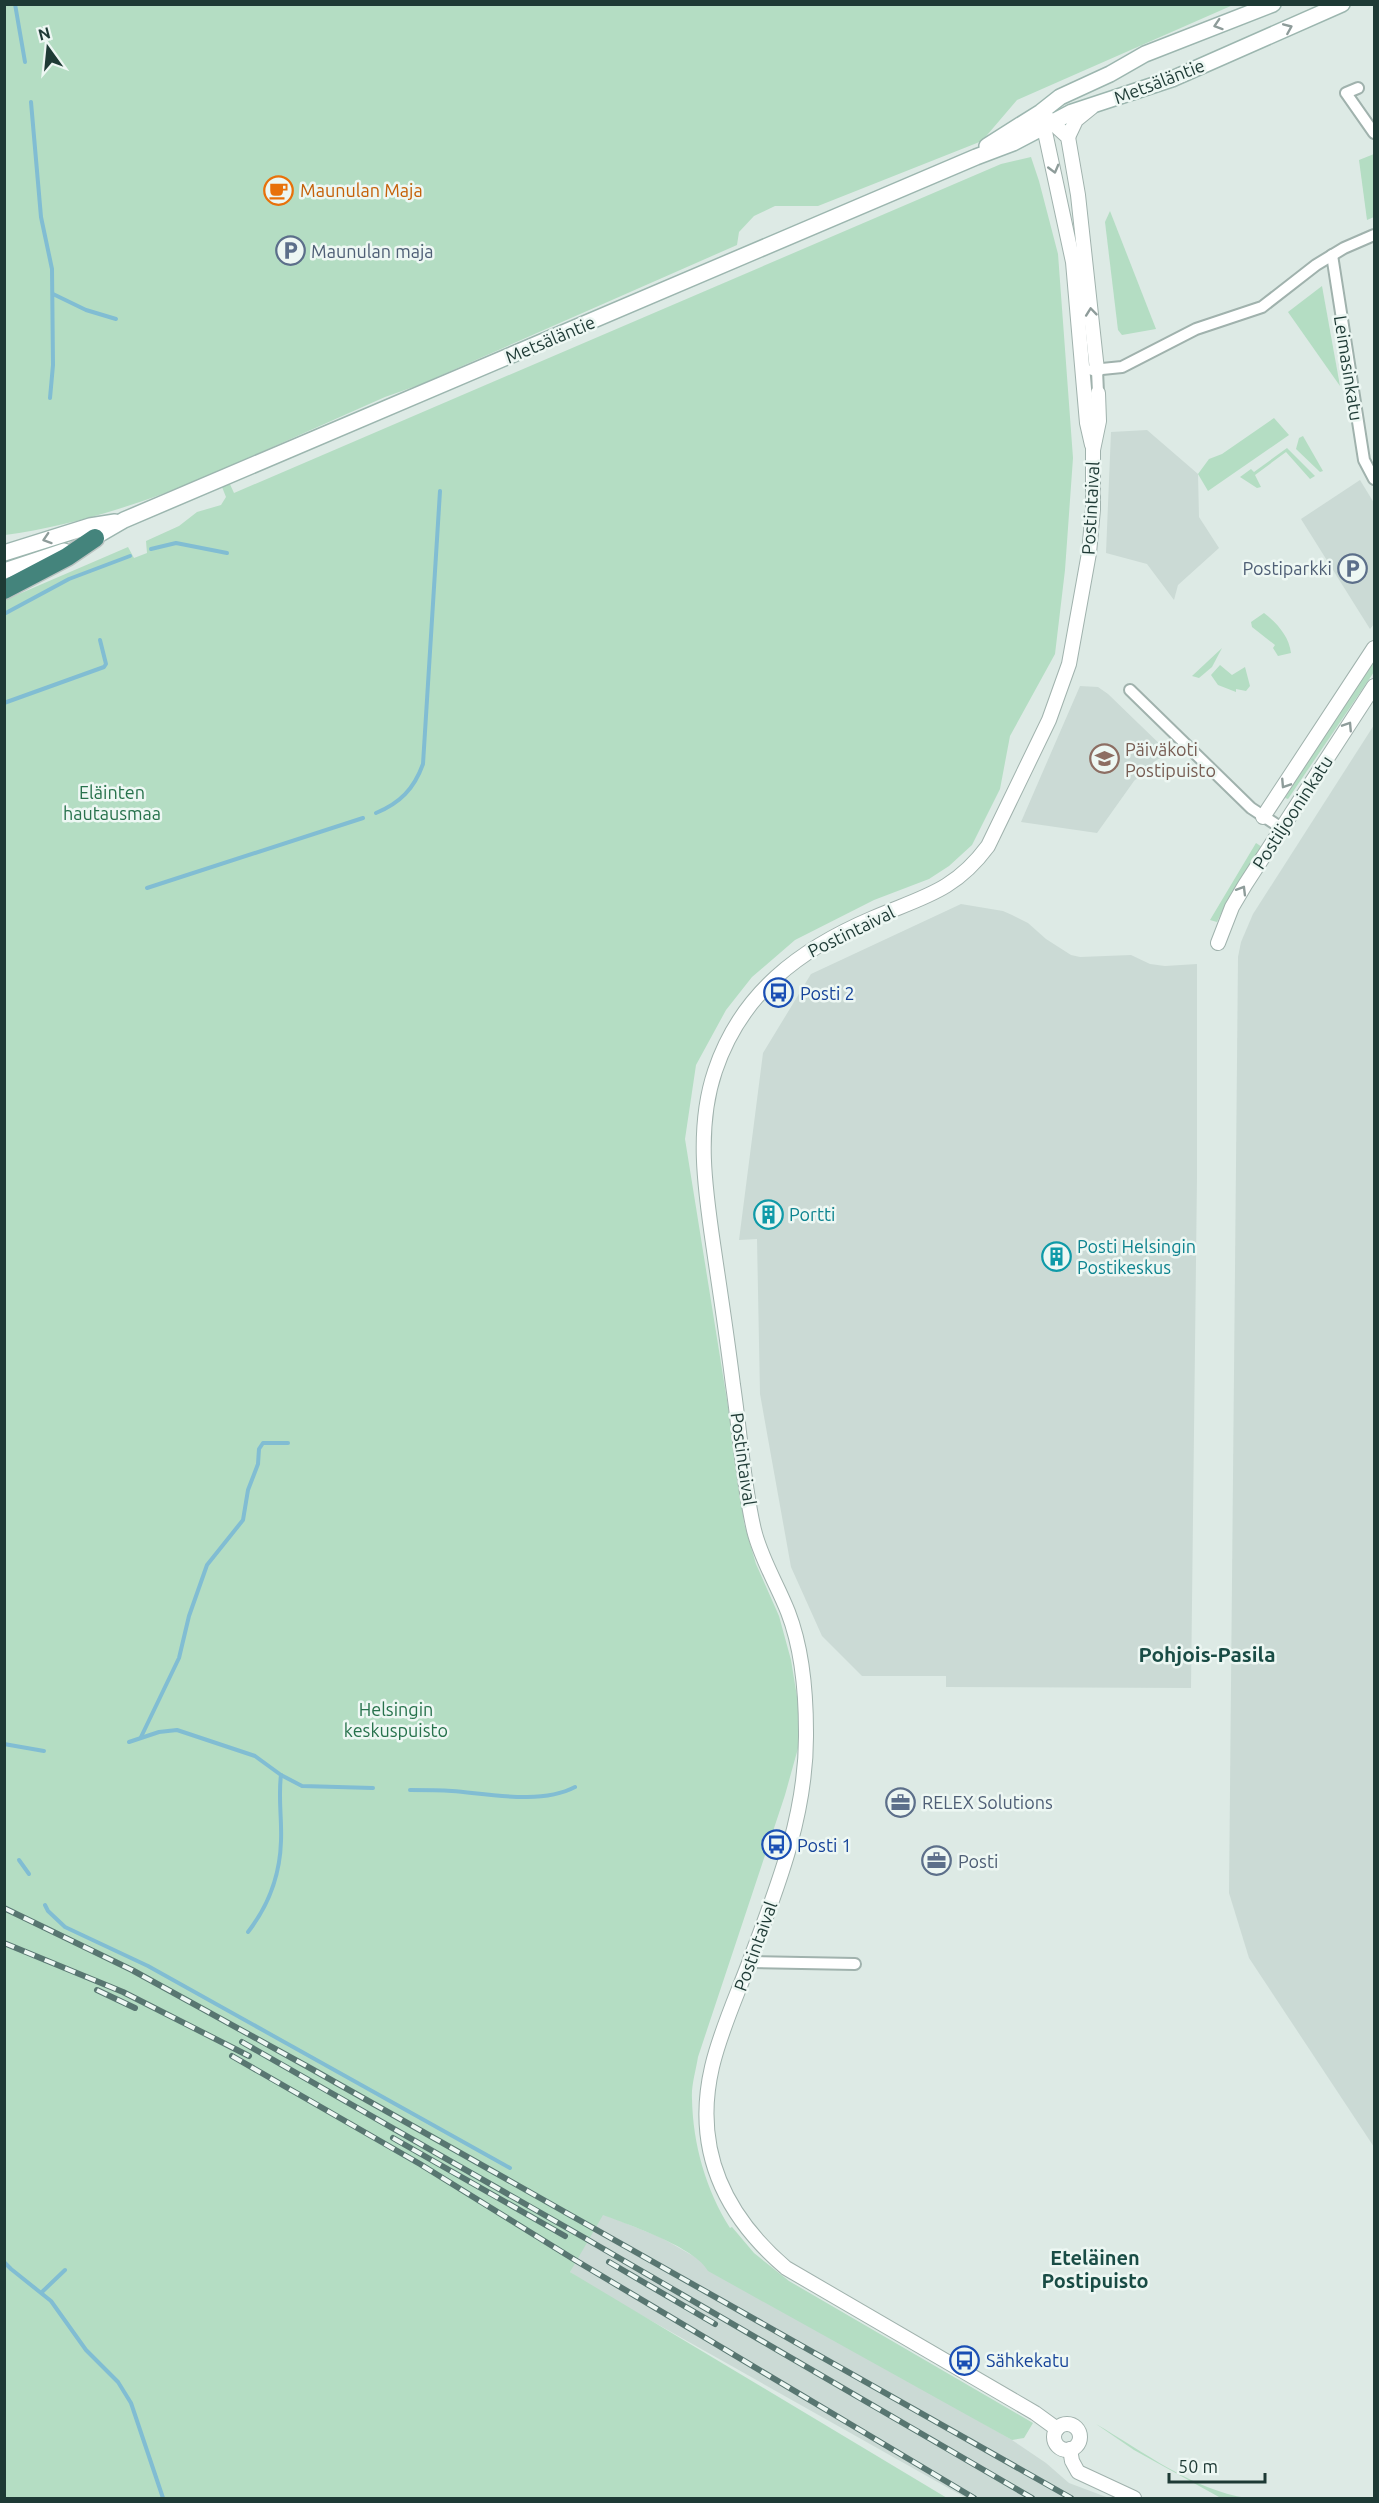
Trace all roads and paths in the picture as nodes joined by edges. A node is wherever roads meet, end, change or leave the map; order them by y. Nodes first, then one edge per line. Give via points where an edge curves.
1 (1273, 4) edge
2 (1342, 4) edge
3 (1358, 88) dead end
4 (1092, 107) junction
5 (1041, 112) junction
6 (1048, 126) junction
7 (1374, 133) edge
8 (1068, 137) junction
9 (976, 157) junction
10 (1374, 235) edge
11 (1332, 255) junction
12 (1082, 370) junction
13 (1097, 370) junction
14 (1098, 393) joint
15 (1093, 450) junction
16 (1374, 478) edge
17 (124, 520) junction
18 (95, 538) junction
19 (4, 553) edge
20 (4, 571) edge
21 (4, 590) edge
22 (1374, 648) edge
23 (1374, 686) edge
24 (1130, 690) dead end
25 (1263, 817) junction
26 (1283, 829) junction
27 (1218, 943) dead end
28 (750, 1962) junction
29 (855, 1964) dead end
30 (1057, 2429) junction
31 (1070, 2449) junction
32 (1134, 2499) edge

1 -> 5 main road, Metsäläntie via 1145,54 1060,97
4 -> 2 main road, Metsäläntie via 1172,79
3 - 7 street via 1346,93
4 - 6 main road, Metsäläntie via 1072,112
4 - 8 street via 1076,120
5 - 6 street, Postintaival
5 - 9 main road, Metsäläntie
6 - 8 street
6 - 9 main road, Metsäläntie
6 -> 12 street, Postintaival via 1073,262
13 -> 8 street, Postintaival
9 - 17 main road, Metsäläntie
10 - 11 street
11 - 13 street via 1262,307 1196,329 1122,367
11 - 16 street, Leimasinkatu via 1364,460
12 - 13 street
12 - 15 street, Postintaival
13 - 14 street, Postintaival
14 - 15 street, Postintaival via 1099,422
15 - 28 street, Postintaival via 1089,553 1069,664 1048,720 988,846 974,865 945,888 834,936 788,965 739,1021 725,1046 710,1089 704,1146 707,1195 751,1509 761,1551 795,1635 806,1730 796,1829
17 - 18 main road, Metsäläntie
17 -> 19 main road, Metsäläntie via 90,526
18 - 20 main road, Metsäläntie
18 - 21 highway
22 -> 25 street, Postiljooninkatu
26 -> 23 street, Postiljooninkatu
24 - 25 street
25 - 26 street
27 -> 26 street, Postiljooninkatu via 1240,894
28 - 29 street
28 - 30 street, Postintaival via 711,2068 708,2096 709,2146 731,2206 756,2241 786,2268
30 - 31 street, Postintaival via 1057,2446
30 - 31 street, Postintaival via 1065,2424 1077,2430 1079,2441
31 - 32 street, Postintaival via 1078,2472

